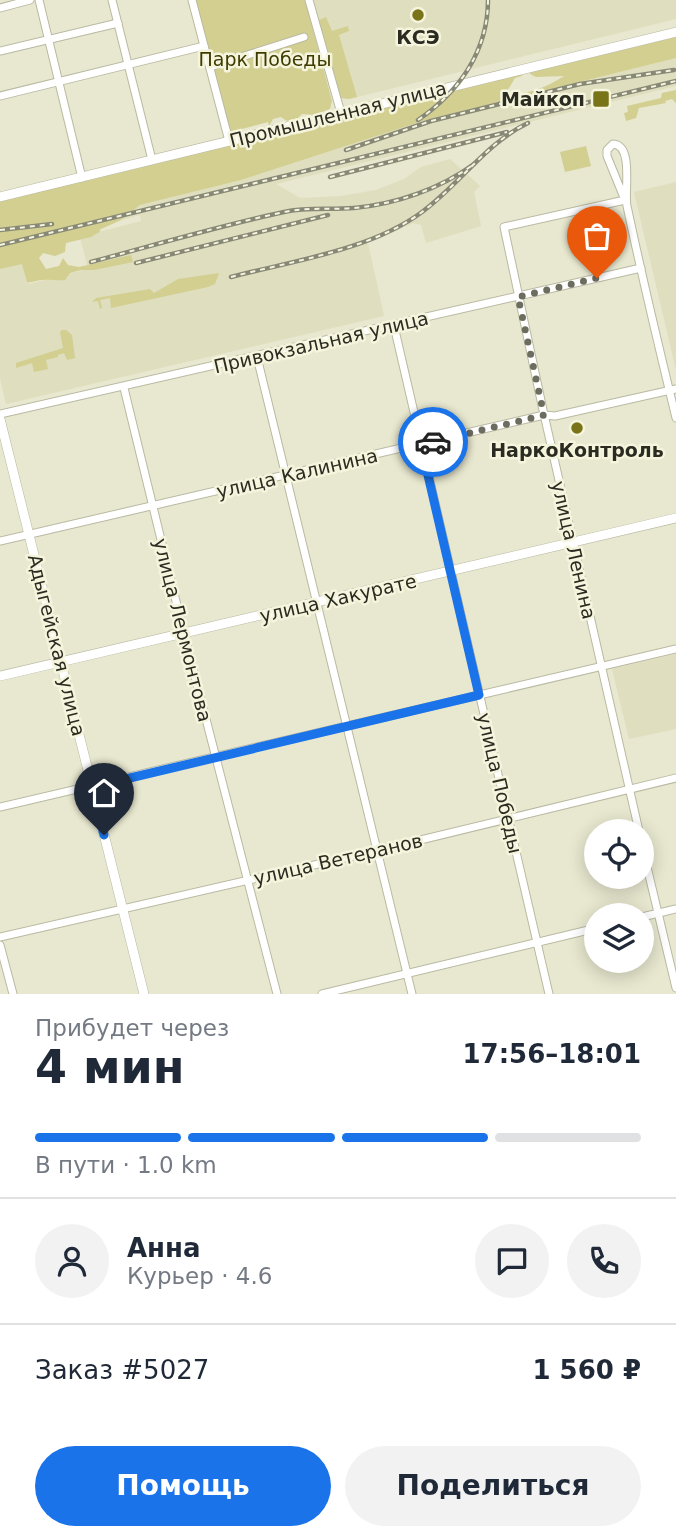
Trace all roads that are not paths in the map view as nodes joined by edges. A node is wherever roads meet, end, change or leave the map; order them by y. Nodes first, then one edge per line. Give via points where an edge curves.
1 (30, 0) edge
2 (39, 0) edge
3 (112, 0) edge
4 (192, 0) edge
5 (309, 0) edge
6 (0, 8) edge
7 (118, 23) junction
8 (676, 32) edge
9 (304, 37) dead end
10 (50, 40) junction
11 (204, 46) junction
12 (0, 51) edge
13 (130, 65) junction
14 (209, 67) junction
15 (60, 82) junction
16 (0, 96) edge
17 (341, 113) junction
18 (229, 141) junction
19 (152, 160) junction
20 (627, 166) junction
21 (612, 171) junction
22 (82, 177) junction
23 (0, 197) edge
24 (625, 200) junction
25 (640, 268) junction
26 (518, 297) junction
27 (394, 326) junction
28 (257, 357) junction
29 (124, 388) junction
30 (673, 390) edge
31 (544, 415) junction
32 (0, 417) edge
33 (676, 418) edge
34 (421, 445) junction
35 (286, 476) junction
36 (153, 506) junction
37 (676, 518) edge
38 (29, 535) junction
39 (0, 541) edge
40 (574, 543) junction
41 (451, 572) junction
42 (317, 603) junction
43 (184, 634) junction
44 (676, 649) edge
45 (61, 662) junction
46 (600, 667) junction
47 (0, 676) edge
48 (479, 695) junction
49 (346, 727) junction
50 (215, 757) junction
51 (676, 778) edge
52 (92, 787) junction
53 (629, 790) junction
54 (0, 807) edge
55 (508, 818) junction
56 (636, 819) edge
57 (375, 851) junction
58 (247, 880) junction
59 (652, 889) edge
60 (123, 909) junction
61 (676, 909) edge
62 (658, 913) junction
63 (654, 914) edge
64 (584, 931) edge
65 (0, 937) edge
66 (537, 942) junction
67 (0, 945) edge
68 (407, 974) junction
69 (676, 988) edge
70 (13, 994) edge
71 (144, 994) edge
72 (277, 994) edge
73 (321, 994) edge
74 (412, 994) edge
75 (549, 994) edge

1 - 6 street
2 - 10 street
3 - 7 street
4 - 11 street
5 - 17 street
7 - 10 street
7 - 13 street
8 - 17 main road, Промышленная улица
9 - 14 street
10 - 12 street
10 - 15 street
11 - 13 street
11 - 14 street
13 - 15 street
13 - 19 street
14 - 18 street
15 - 16 street
15 - 22 street
17 - 18 main road, Промышленная улица
18 - 19 main road, Промышленная улица
19 - 22 main road, Промышленная улица
20 - 21 street via 620,173
20 - 21 street via 623,148 612,144 606,153
20 - 24 street
21 - 24 street
22 - 23 main road, Промышленная улица
24 - 25 street
24 - 26 street, улица Ленина via 505,227
25 - 26 street, Привокзальная улица
25 - 30 street
26 - 27 street, Привокзальная улица
26 - 31 street, улица Ленина
27 - 28 street, Привокзальная улица
27 - 34 street, улица Победы
28 - 29 street, Привокзальная улица
28 - 35 street
29 - 32 street, Привокзальная улица
29 - 36 street, улица Лермонтова
30 - 31 street, улица Калинина
30 - 33 street
31 - 34 street, улица Калинина
31 - 40 street, улица Ленина
32 - 38 main road, Адыгейская улица
34 - 35 street, улица Калинина
34 - 41 street, улица Победы
35 - 36 street, улица Калинина
35 - 42 street
36 - 38 street, улица Калинина
36 - 43 street, улица Лермонтова
37 - 40 main road, улица Хакурате
38 - 39 street, улица Калинина
38 - 45 main road, Адыгейская улица
40 - 41 main road, улица Хакурате
40 - 46 street, улица Ленина
41 - 42 main road, улица Хакурате
41 - 48 street, улица Победы
42 - 43 main road, улица Хакурате
42 - 49 street
43 - 45 main road, улица Хакурате
43 - 50 street, улица Лермонтова
44 - 46 street
45 - 47 main road, улица Хакурате
45 - 52 main road, Адыгейская улица
46 - 48 street
46 - 53 street, улица Ленина
48 - 49 street
48 - 55 street, улица Победы
49 - 50 street
49 - 57 street
50 - 52 street
50 - 58 street, улица Лермонтова
51 - 53 street, улица Ветеранов
52 - 54 street
52 - 60 main road, Адыгейская улица
53 - 55 street, улица Ветеранов
53 - 56 street, улица Ленина
55 - 57 street, улица Ветеранов
55 - 66 street, улица Победы
57 - 58 street, улица Ветеранов
57 - 68 street
58 - 60 street, улица Ветеранов
58 - 72 street, улица Лермонтова
59 - 62 street
60 - 65 street, улица Ветеранов
60 - 71 main road, Адыгейская улица
61 - 62 street
62 - 63 street
62 - 69 street
64 - 66 street
66 - 68 street
66 - 75 street, улица Победы
67 - 70 street
68 - 73 street
68 - 74 street

